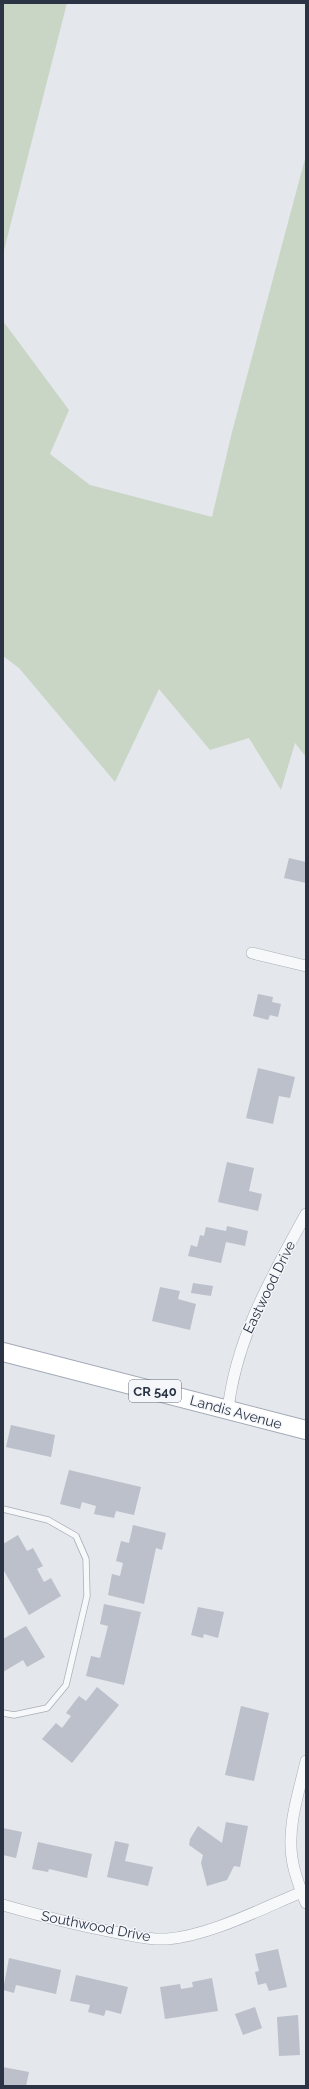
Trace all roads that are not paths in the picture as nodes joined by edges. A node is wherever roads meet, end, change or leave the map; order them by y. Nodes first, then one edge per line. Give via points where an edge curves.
1 (252, 953) dead end
2 (306, 966) edge
3 (306, 1214) edge
4 (3, 1352) edge
5 (228, 1410) junction
6 (306, 1430) edge
7 (3, 1509) edge
8 (3, 1713) edge
9 (306, 1761) edge
10 (304, 1898) edge
11 (3, 1905) edge

1 - 2 street
3 - 5 street, Eastwood Drive via 265,1290 244,1338 231,1384
4 - 5 main road, Landis Avenue / CR 540
5 - 6 main road, Landis Avenue / CR 540
7 - 8 lane via 48,1520 76,1536 86,1559 87,1596 66,1685 47,1708 14,1715
9 - 10 street via 293,1820 291,1846 292,1860
10 - 11 street, Southwood Drive via 186,1936 166,1939 147,1939 99,1930

